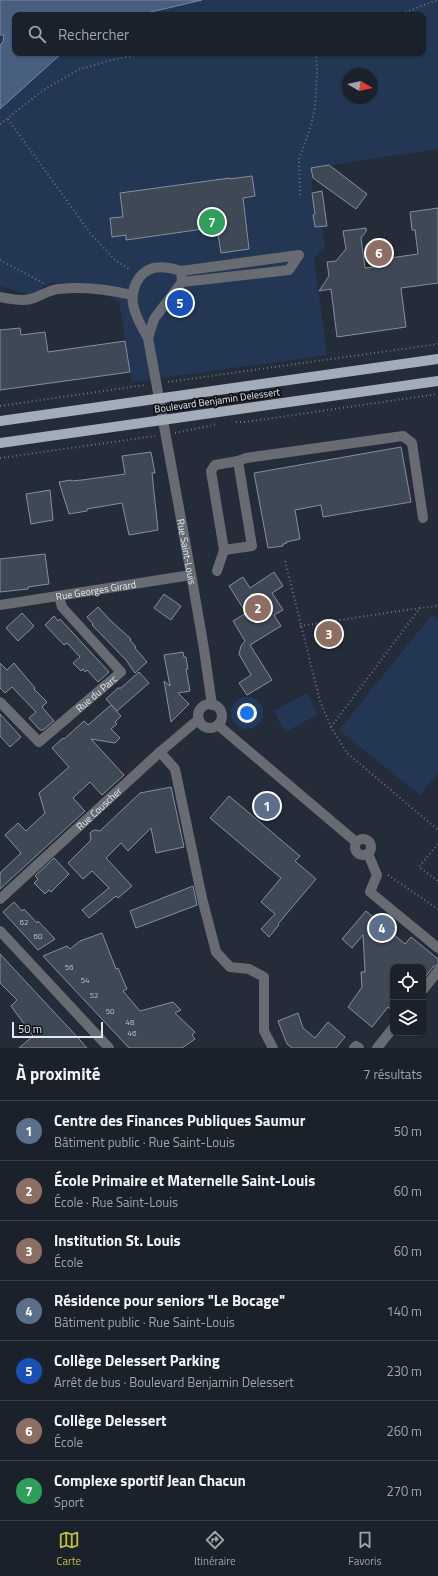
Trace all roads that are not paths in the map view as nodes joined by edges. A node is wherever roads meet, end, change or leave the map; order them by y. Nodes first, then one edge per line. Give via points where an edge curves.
1 (181, 271) junction
2 (182, 282) junction
3 (132, 295) junction
4 (0, 298) edge
5 (148, 338) junction
6 (438, 359) edge
7 (438, 381) edge
8 (159, 399) junction
9 (162, 420) junction
10 (0, 421) edge
11 (0, 443) edge
12 (238, 462) junction
13 (423, 518) dead end
14 (224, 550) junction
15 (217, 571) dead end
16 (192, 575) junction
17 (60, 596) junction
18 (0, 605) edge
19 (0, 702) edge
20 (212, 705) junction
21 (199, 719) junction
22 (218, 725) junction
23 (160, 752) junction
24 (0, 899) edge
25 (0, 931) edge
26 (438, 948) edge
27 (438, 971) edge
28 (426, 986) edge
29 (390, 1032) edge
30 (110, 1048) edge
31 (273, 1048) edge
32 (354, 1048) edge
33 (359, 1048) edge
34 (377, 1048) edge

1 - 2 street
1 - 2 street via 299,255 289,270
1 - 3 street via 173,268 149,269 140,276
2 - 5 street via 154,319
3 - 4 street via 89,288 56,289 32,299
3 - 5 street via 136,315
5 - 8 street, Rue Saint-Louis
6 - 8 main road, Boulevard Benjamin Delessert
7 - 9 main road, Boulevard Benjamin Delessert
8 - 9 street, Rue Saint-Louis
8 - 10 main road, Boulevard Benjamin Delessert
9 - 11 main road, Boulevard Benjamin Delessert
9 - 16 street, Rue Saint-Louis
12 - 13 street via 246,458 403,436 412,443
12 - 14 street via 215,465 211,470
12 - 14 street via 252,546
14 - 15 street
16 - 17 street, Rue Georges Girard
16 - 20 street, Rue Saint-Louis
17 - 18 street, Rue Georges Girard
17 - 19 street, Rue du Parc via 62,607 121,672 39,742
20 - 21 street via 206,705 201,709
20 - 22 street via 219,708 222,713
21 - 22 street via 208,728
21 - 23 street, Rue Couscher
22 - 26 street via 356,842 363,839 368,841 371,847 368,854 377,875 370,892
23 - 24 street, Rue Couscher
23 - 31 street via 175,770 216,952 230,966 249,969 264,977 264,1031
25 - 30 street
27 - 28 street
29 - 34 street
32 - 33 street

